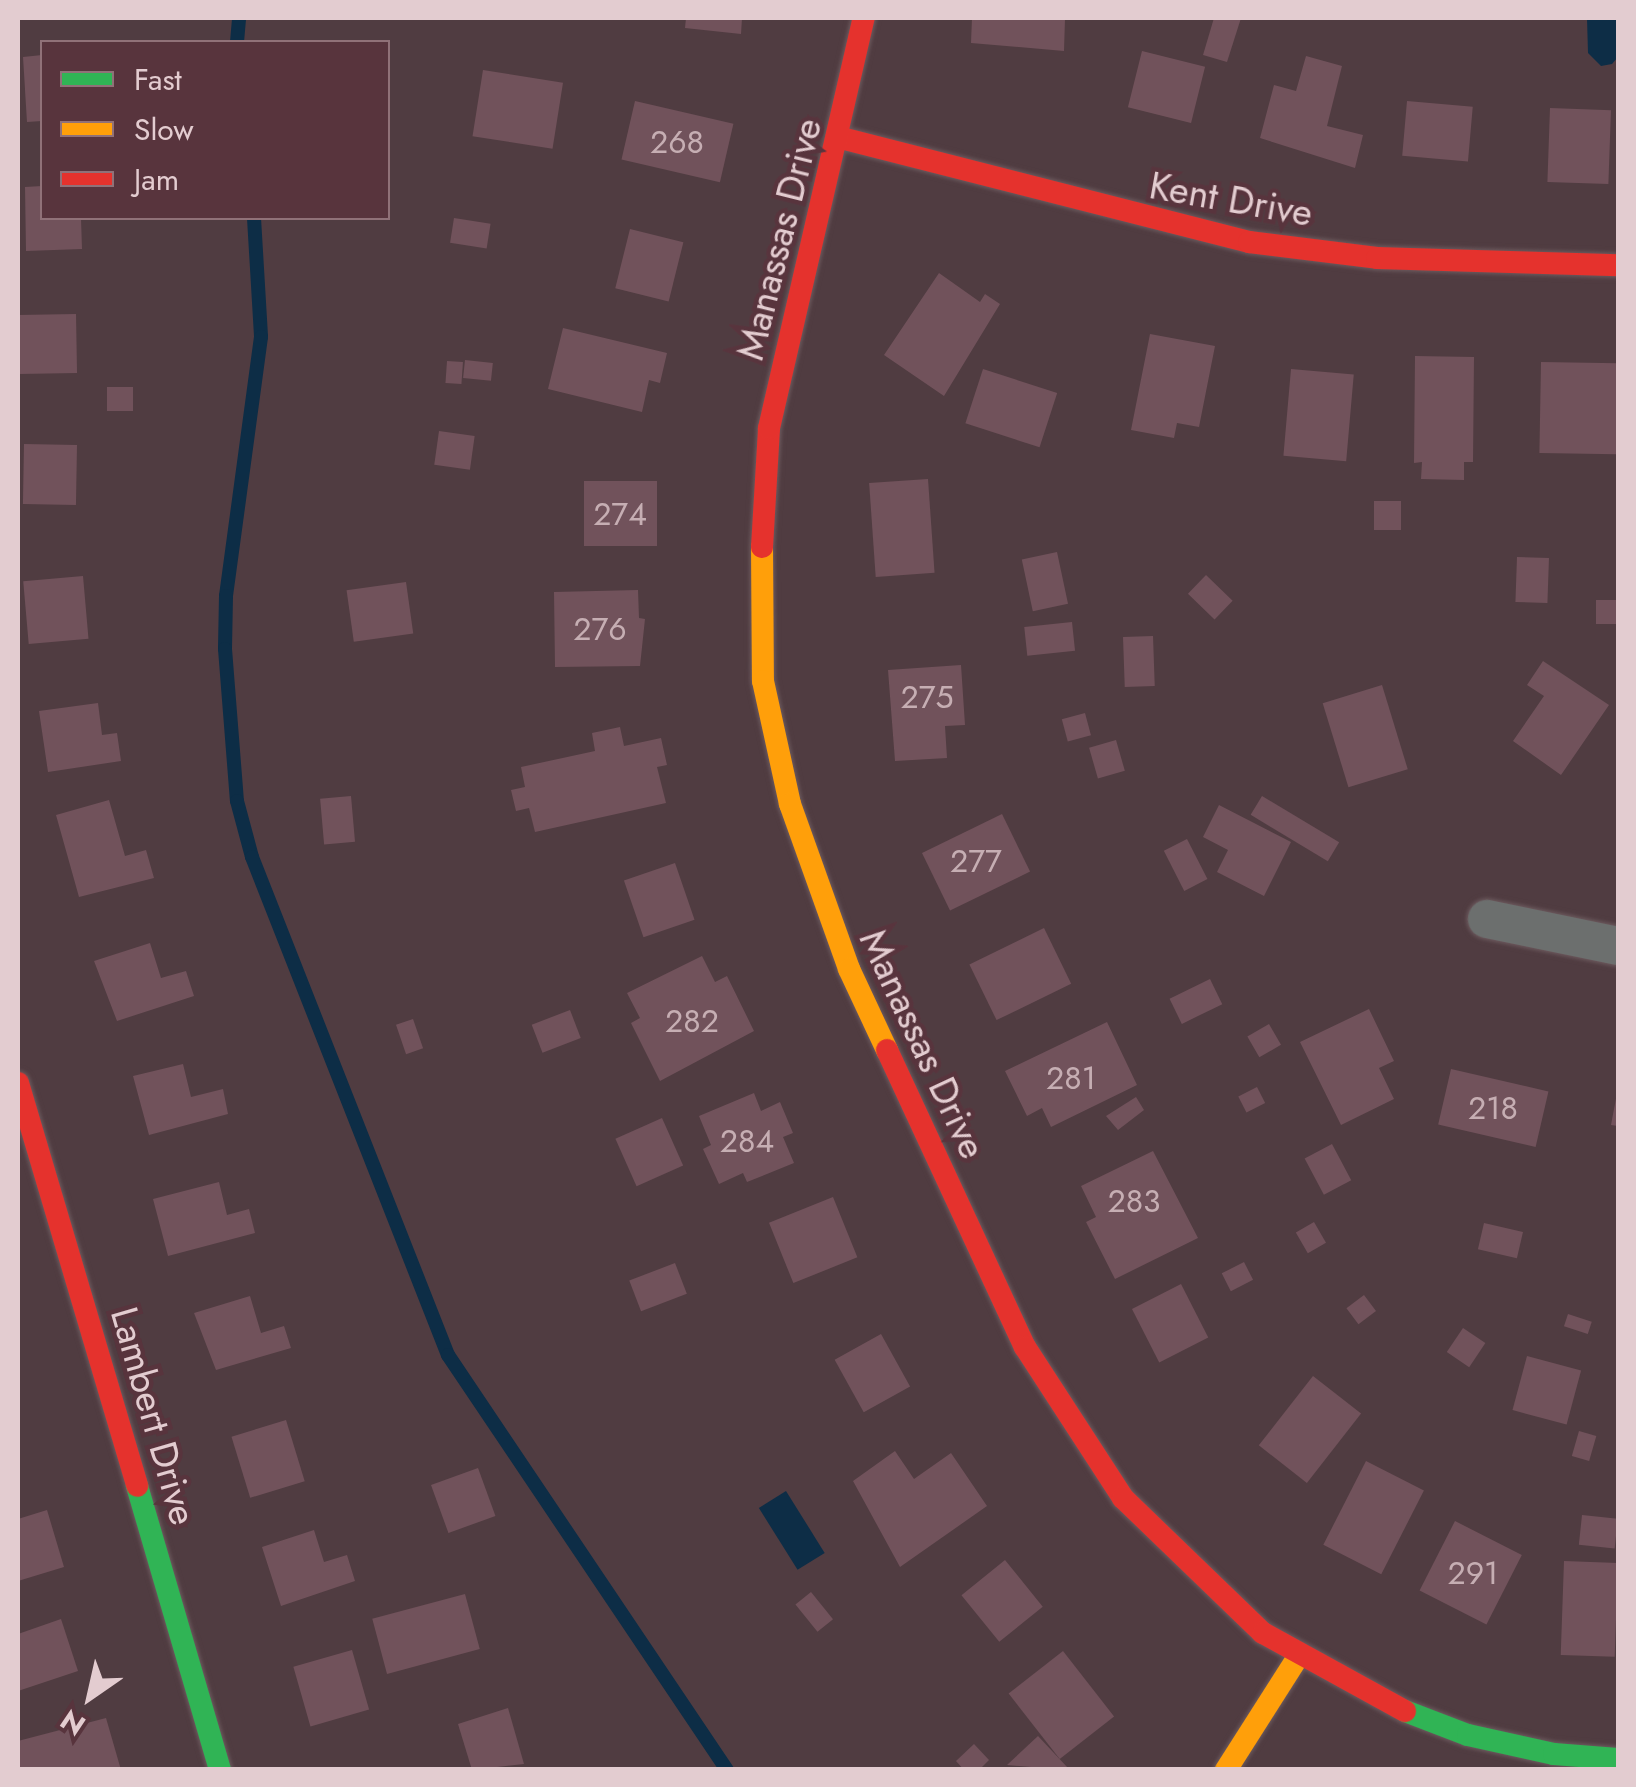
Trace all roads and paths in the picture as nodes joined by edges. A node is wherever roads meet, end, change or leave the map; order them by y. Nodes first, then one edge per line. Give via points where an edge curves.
1 (864, 18) edge
2 (841, 138) junction
3 (1618, 265) edge
4 (1487, 919) dead end
5 (1618, 946) edge
6 (18, 1082) edge
7 (1298, 1657) junction
8 (1618, 1760) edge
9 (220, 1770) edge
10 (1226, 1770) edge

1 - 2 main road, Manassas Drive
2 - 3 main road, Kent Drive via 1249,242 1377,258
2 - 7 main road, Manassas Drive via 796,296 761,486 762,681 790,804 848,970 1066,1419 1123,1498 1190,1570
4 - 5 street
6 - 9 main road, Lambert Drive
7 - 8 main road, Manassas Drive via 1370,1697 1468,1734 1554,1754
7 - 10 main road

